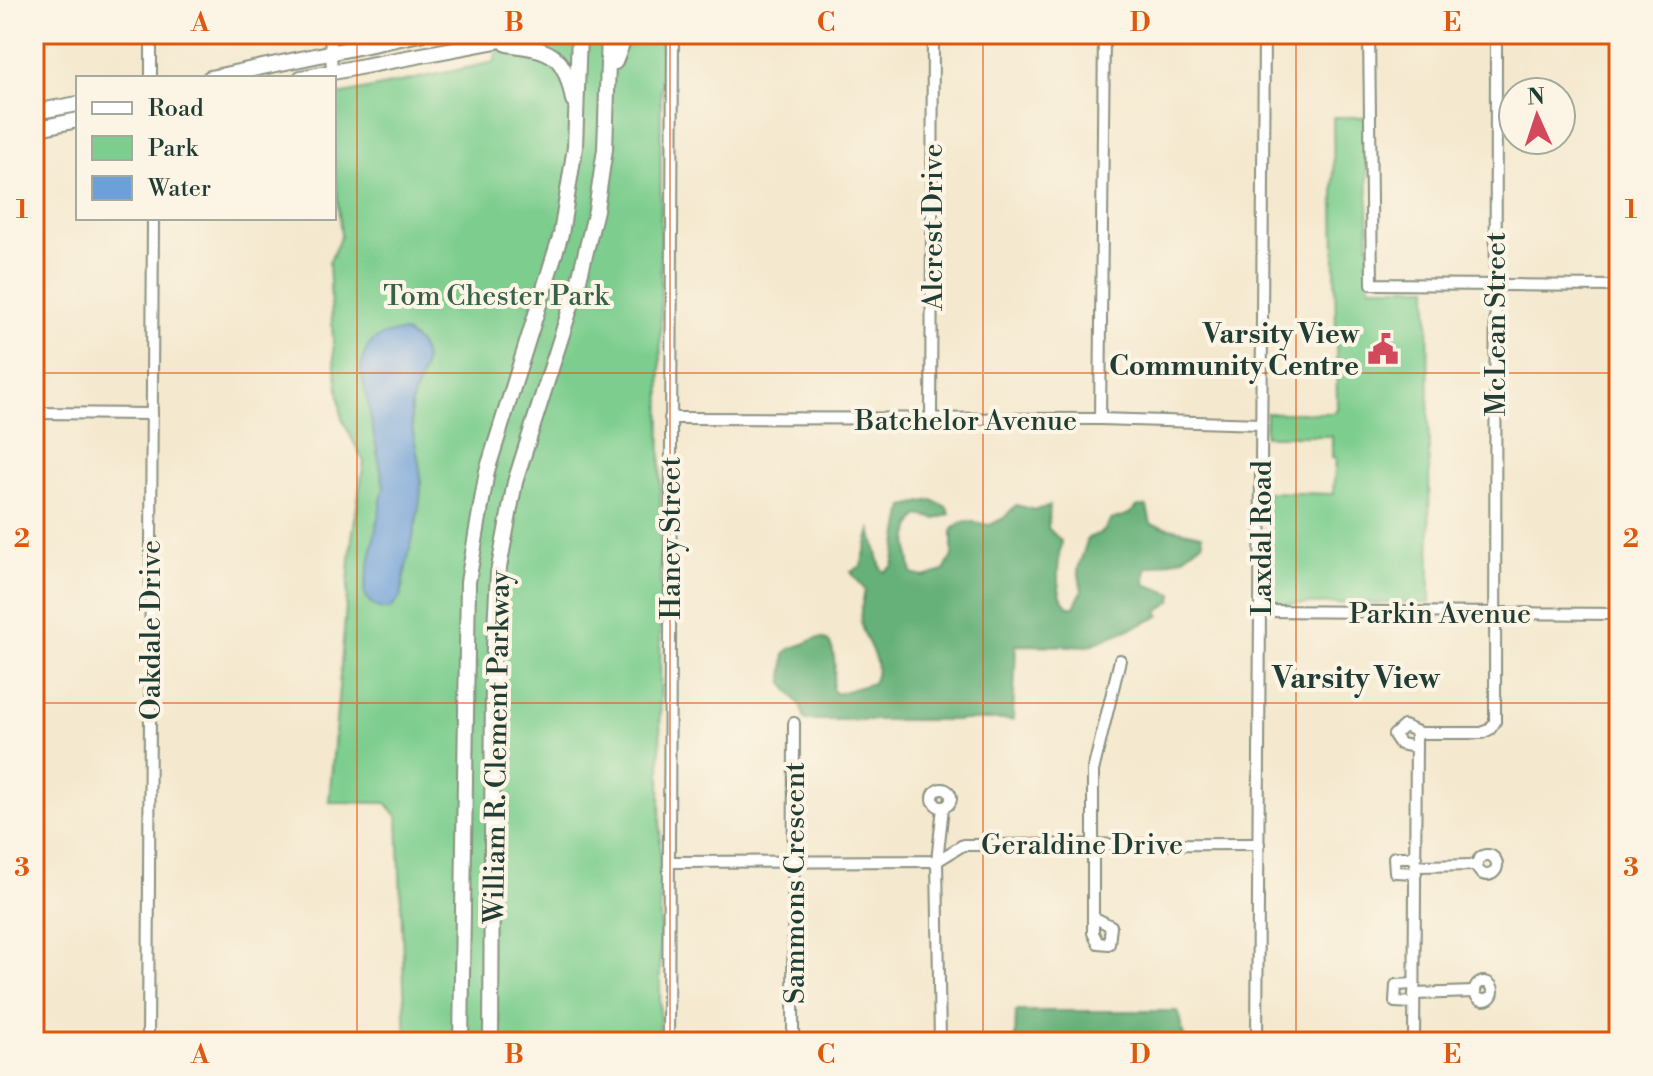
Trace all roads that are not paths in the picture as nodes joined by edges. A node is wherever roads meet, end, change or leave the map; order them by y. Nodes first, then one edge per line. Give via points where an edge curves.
1 (151, 34) edge
2 (330, 34) edge
3 (420, 34) edge
4 (533, 34) edge
5 (579, 34) edge
6 (609, 34) edge
7 (626, 34) edge
8 (673, 34) edge
9 (933, 34) edge
10 (1104, 34) edge
11 (1264, 34) edge
12 (1369, 34) edge
13 (1496, 34) edge
14 (495, 42) junction
15 (331, 54) junction
16 (332, 72) junction
17 (151, 76) edge
18 (220, 76) edge
19 (311, 76) edge
20 (609, 89) junction
21 (76, 104) edge
22 (34, 112) edge
23 (76, 120) edge
24 (577, 124) junction
25 (34, 129) edge
26 (153, 220) edge
27 (1495, 283) junction
28 (1619, 286) edge
29 (34, 413) edge
30 (152, 414) junction
31 (670, 418) junction
32 (1100, 419) junction
33 (931, 421) junction
34 (1261, 424) junction
35 (1260, 611) junction
36 (1495, 613) junction
37 (1619, 614) edge
38 (1120, 660) dead end
39 (794, 723) dead end
40 (1420, 733) junction
41 (1416, 747) junction
42 (943, 807) dead end
43 (1091, 844) junction
44 (1259, 844) junction
45 (793, 861) junction
46 (937, 861) junction
47 (669, 862) junction
48 (1416, 865) junction
49 (1477, 865) dead end
50 (1093, 917) dead end
51 (1474, 992) dead end
52 (1414, 994) junction
53 (148, 1042) edge
54 (461, 1042) edge
55 (491, 1042) edge
56 (668, 1042) edge
57 (793, 1042) edge
58 (940, 1042) edge
59 (1257, 1042) edge
60 (1414, 1042) edge

1 - 17 street
2 - 15 street
3 - 15 main road
4 - 14 main road
5 - 24 main road, William R. Clement Parkway
6 - 20 main road, William R. Clement Parkway
7 - 20 main road
8 - 31 street, Haney Street
9 - 33 street, Alcrest Drive
10 - 32 street
11 - 34 street, Laxdal Road
12 - 27 street via 1372,284
13 - 27 street, McLean Street
14 - 16 main road
14 - 24 main road via 539,48 560,60
15 - 16 street
15 - 18 main road
16 - 19 main road
20 - 55 main road, William R. Clement Parkway via 596,210 515,482 498,573
21 - 22 main road
23 - 25 main road
24 - 54 main road, William R. Clement Parkway via 561,234 487,471 470,560
26 - 30 street, Oakdale Drive
27 - 28 street
27 - 36 street, McLean Street
29 - 30 street
30 - 53 street, Oakdale Drive
31 - 33 street, Batchelor Avenue
31 - 47 street, Haney Street
32 - 33 street, Batchelor Avenue
32 - 34 street, Batchelor Avenue
34 - 35 street, Laxdal Road
35 - 36 street, Parkin Avenue
35 - 44 street, Laxdal Road
36 - 37 street, Parkin Avenue
36 - 40 street, McLean Street via 1495,722 1482,733
38 - 43 street via 1093,771
39 - 45 street, Sammons Crescent
40 - 41 street
40 - 41 street via 1404,726 1394,735 1400,744
41 - 48 street
42 - 46 street
43 - 44 street, Geraldine Drive
43 - 46 street, Geraldine Drive via 963,845
43 - 50 street
44 - 59 street, Laxdal Road
45 - 46 street, Geraldine Drive
45 - 47 street, Geraldine Drive
45 - 57 street, Sammons Crescent
46 - 58 street
47 - 56 street, Haney Street
48 - 49 street
48 - 52 street
51 - 52 street
52 - 60 street

